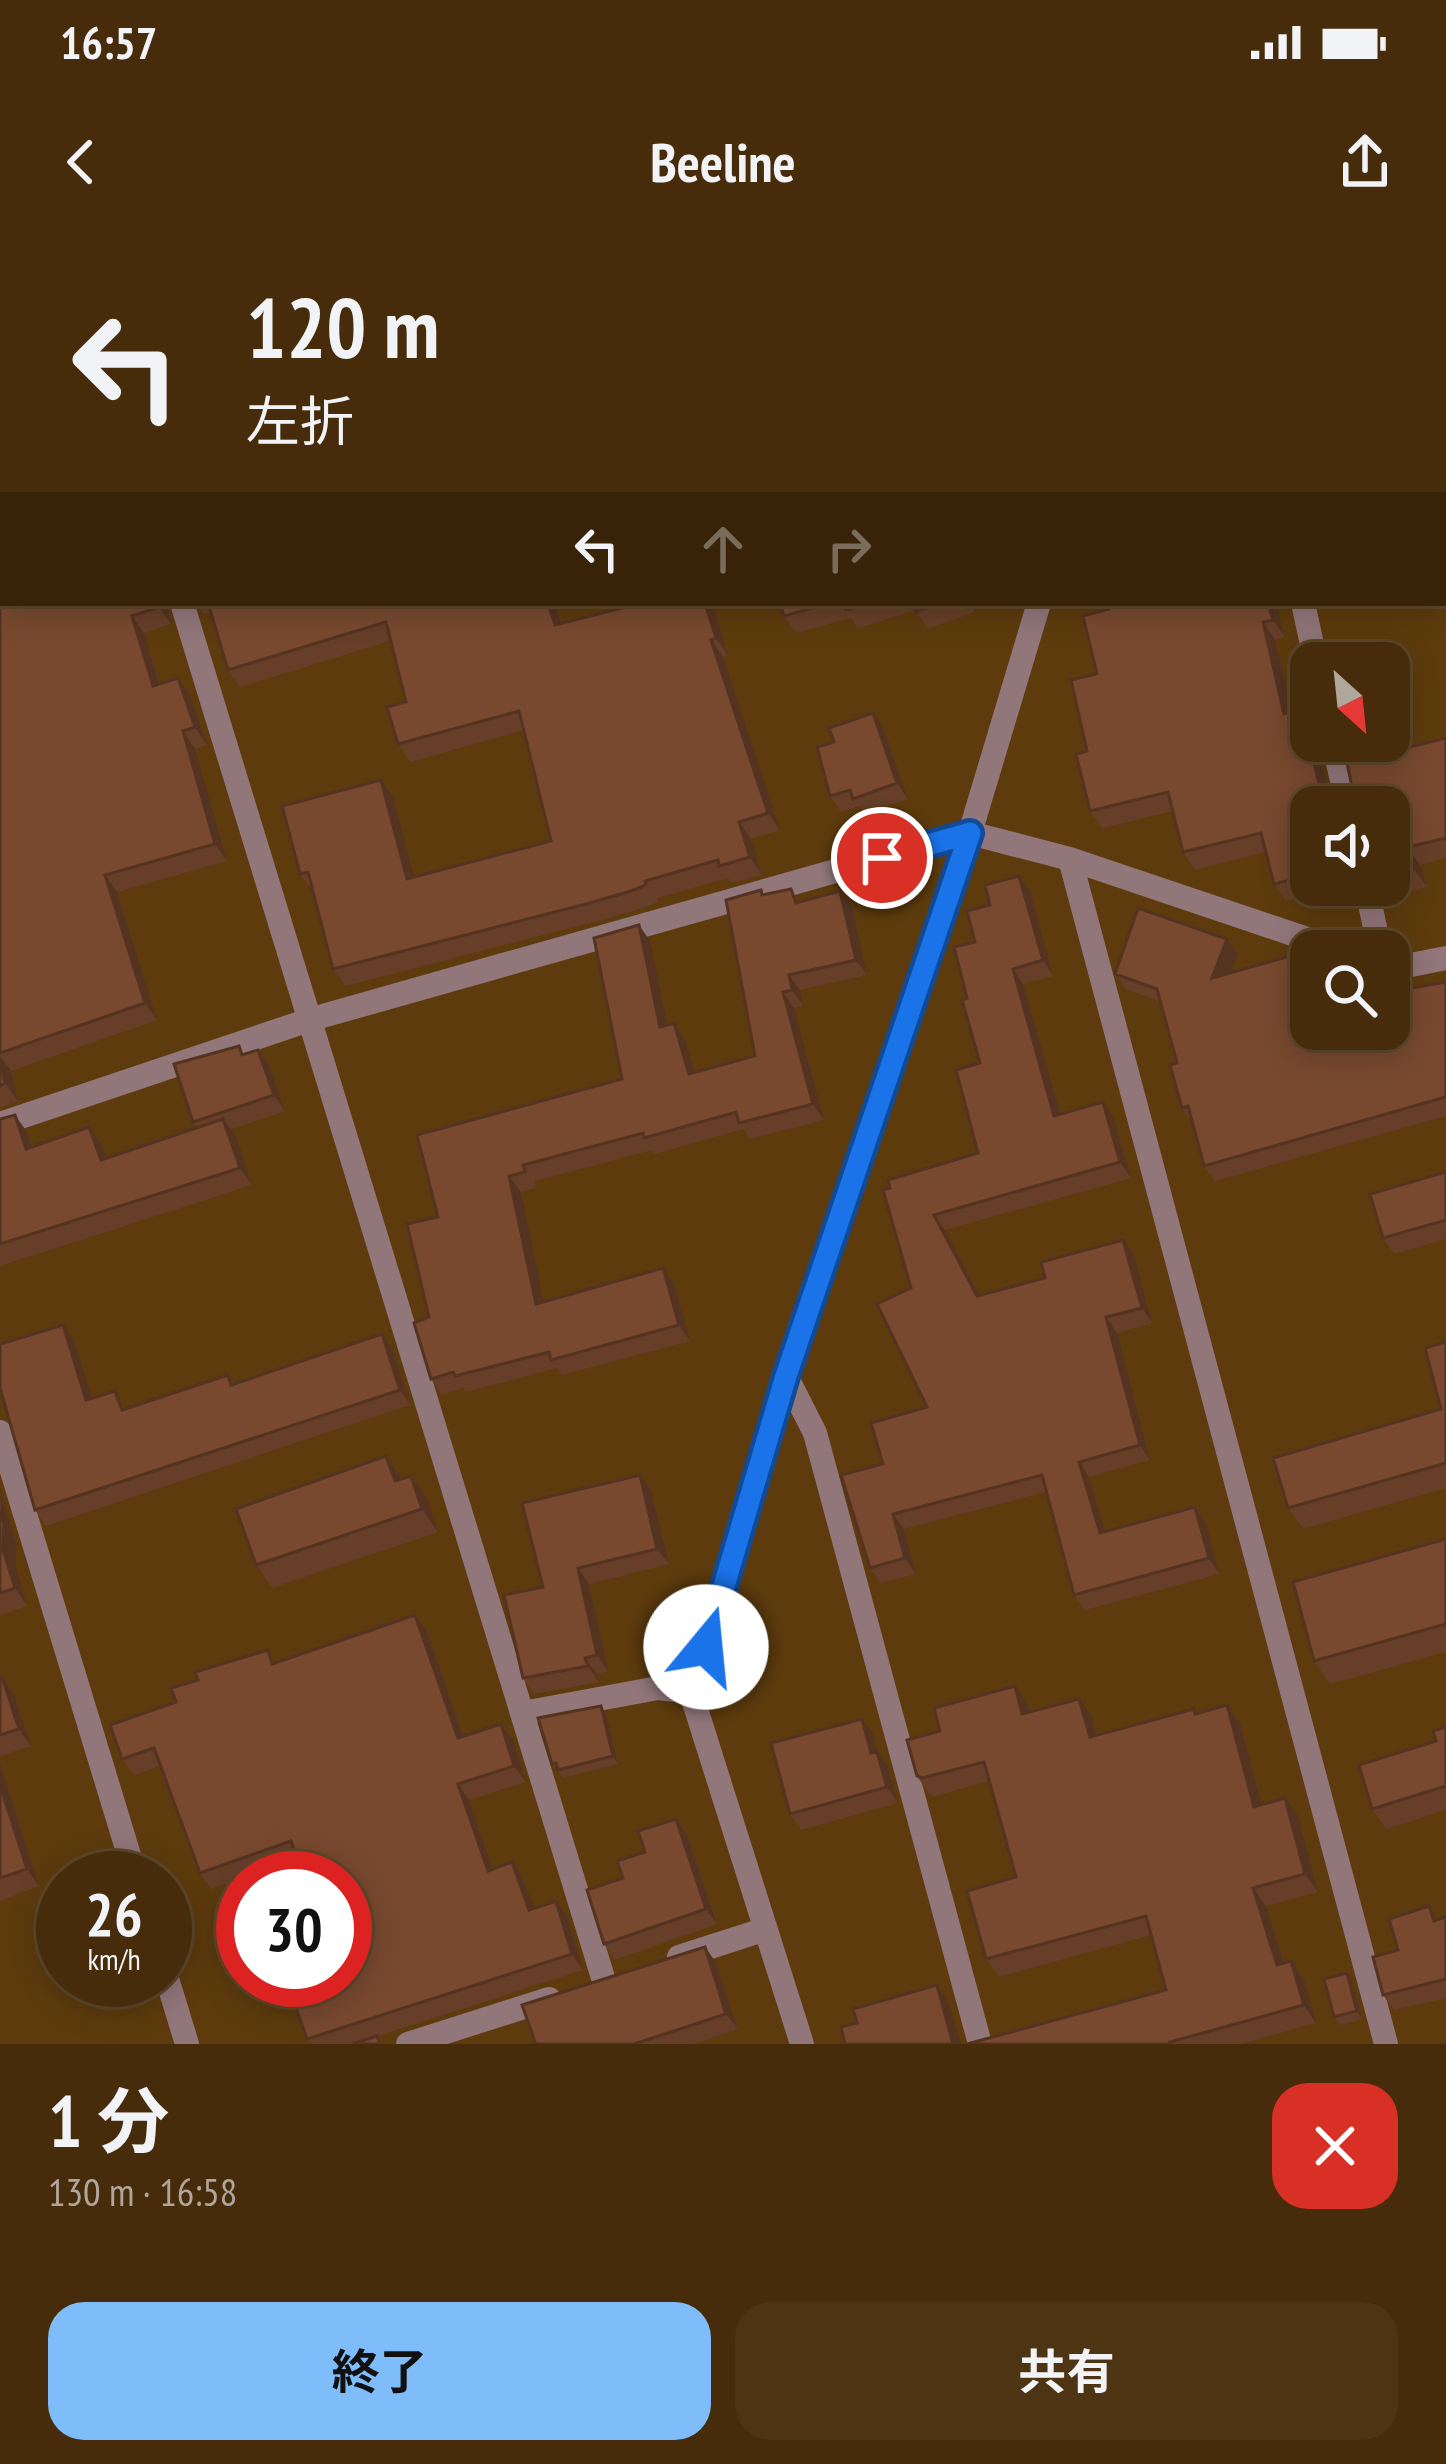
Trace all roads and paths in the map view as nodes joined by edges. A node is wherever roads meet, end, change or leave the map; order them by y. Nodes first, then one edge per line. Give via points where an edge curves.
1 (183, 606) edge
2 (1038, 606) edge
3 (1304, 606) edge
4 (1311, 642) edge
5 (970, 833) junction
6 (1070, 859) junction
7 (1290, 933) edge
8 (1446, 958) edge
9 (1410, 965) edge
10 (312, 1019) junction
11 (0, 1124) edge
12 (786, 1376) junction
13 (0, 1432) edge
14 (693, 1692) junction
15 (523, 1713) junction
16 (128, 1851) edge
17 (764, 1930) junction
18 (627, 1974) junction
19 (176, 2007) edge
20 (187, 2044) edge
21 (408, 2044) edge
22 (802, 2044) edge
23 (980, 2044) edge
24 (1386, 2044) edge

1 - 10 street
2 - 5 street
3 - 4 street
5 - 6 street
5 - 10 street
5 - 12 street
6 - 7 street
6 - 24 street
8 - 9 street
10 - 11 street
10 - 15 street
12 - 14 street
12 - 23 street via 815,1433
13 - 16 street
14 - 15 street via 658,1688
14 - 17 street
15 - 18 street
17 - 18 street
17 - 22 street
18 - 21 street
19 - 20 street

